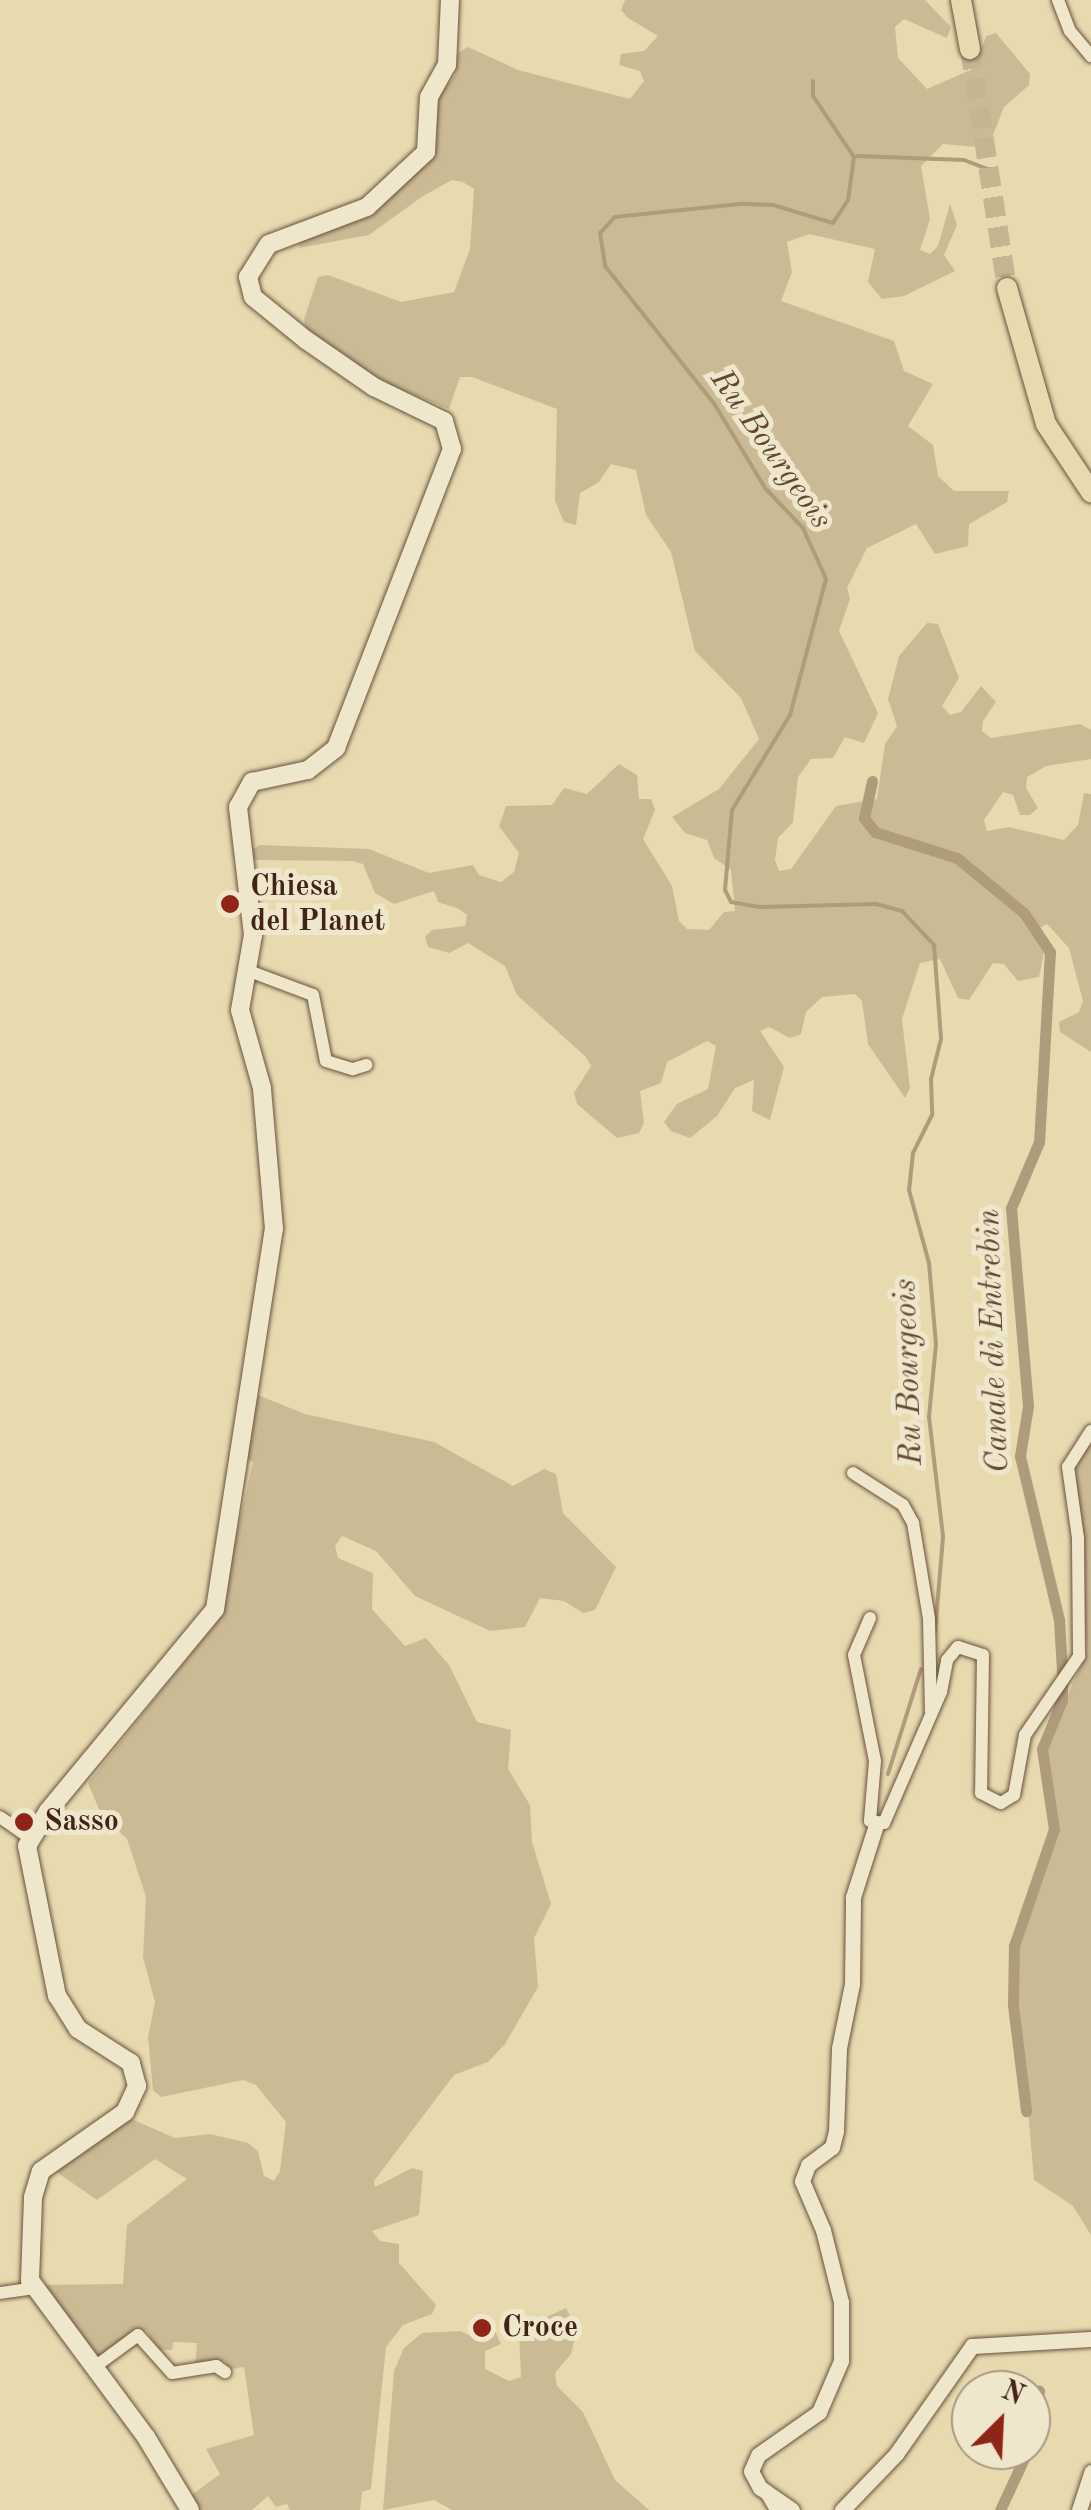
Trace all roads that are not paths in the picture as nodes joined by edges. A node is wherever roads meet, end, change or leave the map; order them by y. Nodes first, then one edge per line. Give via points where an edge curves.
1 (450, 0) edge
2 (961, 0) edge
3 (1058, 0) edge
4 (970, 49) tunnel mouth
5 (1091, 56) edge
6 (1007, 288) tunnel mouth
7 (1067, 454) junction
8 (1091, 492) edge
9 (1091, 503) edge
10 (249, 971) junction
11 (366, 1065) dead end
12 (1091, 1431) edge
13 (854, 1474) dead end
14 (870, 1618) dead end
15 (930, 1711) junction
16 (0, 1817) edge
17 (876, 1825) junction
18 (28, 1837) junction
19 (31, 2280) junction
20 (0, 2294) edge
21 (1091, 2339) edge
22 (96, 2366) junction
23 (226, 2372) dead end
24 (1091, 2472) edge
25 (765, 2491) junction
26 (190, 2510) edge
27 (776, 2510) edge
28 (792, 2510) edge
29 (842, 2510) edge
30 (1079, 2510) edge

1 - 10 main road via 447,65 429,98 426,152 367,207 268,244 248,277 253,297 306,340 374,388 444,420 452,449 336,748 308,770 252,782 240,799 253,935
2 - 4 main road
3 - 5 street via 1070,31
6 - 7 main road via 1046,424
7 - 8 main road
7 - 9 main road
10 - 11 street via 313,995 326,1061 353,1069
10 - 18 main road via 240,1010 262,1088 274,1228 219,1594 206,1625
12 - 15 street via 1068,1466 1080,1646 1062,1685 1025,1735 1014,1794 1001,1803 981,1793 983,1655 974,1647 958,1647 947,1660
13 - 15 street via 903,1505 913,1523 929,1627
14 - 17 street via 854,1655 872,1735 868,1814
15 - 17 street via 889,1814
16 - 18 street
17 - 25 street via 853,1897 852,1984 839,2048 836,2131 832,2147 808,2165 802,2182 823,2230 840,2302 841,2362 818,2412 758,2455 752,2471
18 - 19 main road via 57,1996 70,2022 123,2054 137,2075 126,2112 41,2171
19 - 20 street
19 - 22 main road
21 - 29 street via 972,2346 896,2454
22 - 23 street via 138,2334 172,2373 216,2366
22 - 26 main road
24 - 30 street
25 - 27 street
25 - 28 street

